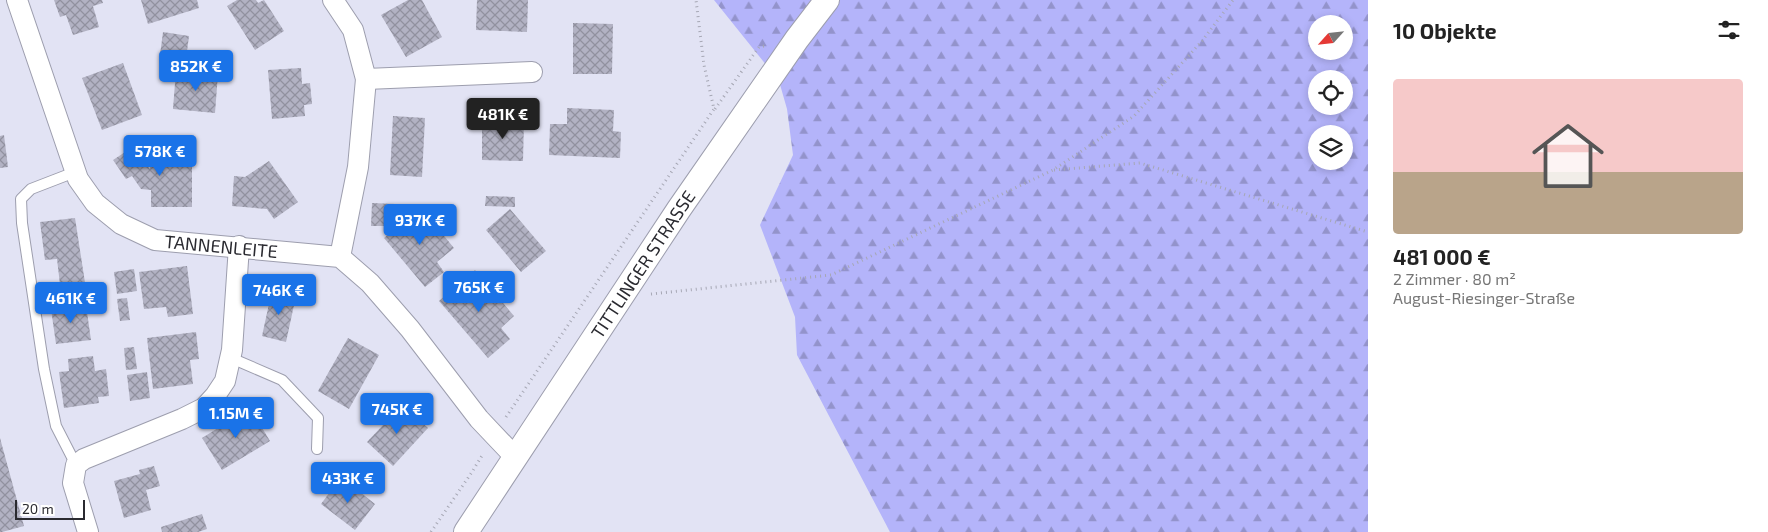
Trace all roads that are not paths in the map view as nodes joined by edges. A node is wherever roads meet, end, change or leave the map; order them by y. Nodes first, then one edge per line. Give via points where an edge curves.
1 (17, 0) edge
2 (333, 0) edge
3 (827, 0) edge
4 (532, 72) dead end
5 (366, 79) junction
6 (75, 172) junction
7 (239, 246) junction
8 (340, 257) junction
9 (231, 358) junction
10 (317, 449) dead end
11 (516, 458) junction
12 (76, 465) junction
13 (88, 532) edge
14 (466, 532) edge

1 - 6 street, TANNENLEITE
2 - 5 street via 353,30
3 - 11 street, TITTLINGER STRASSE via 679,209
4 - 5 street
5 - 8 street via 358,167
6 - 7 street, TANNENLEITE via 95,203 121,224 154,240
6 - 12 lane via 30,189 21,199 48,388 56,426
7 - 8 street, TANNENLEITE
7 - 9 street
8 - 11 street via 370,283 480,419
9 - 10 lane via 282,380 318,418
9 - 12 street via 225,381 204,408
11 - 14 street, TITTLINGER STRASSE
12 - 13 street via 73,483

